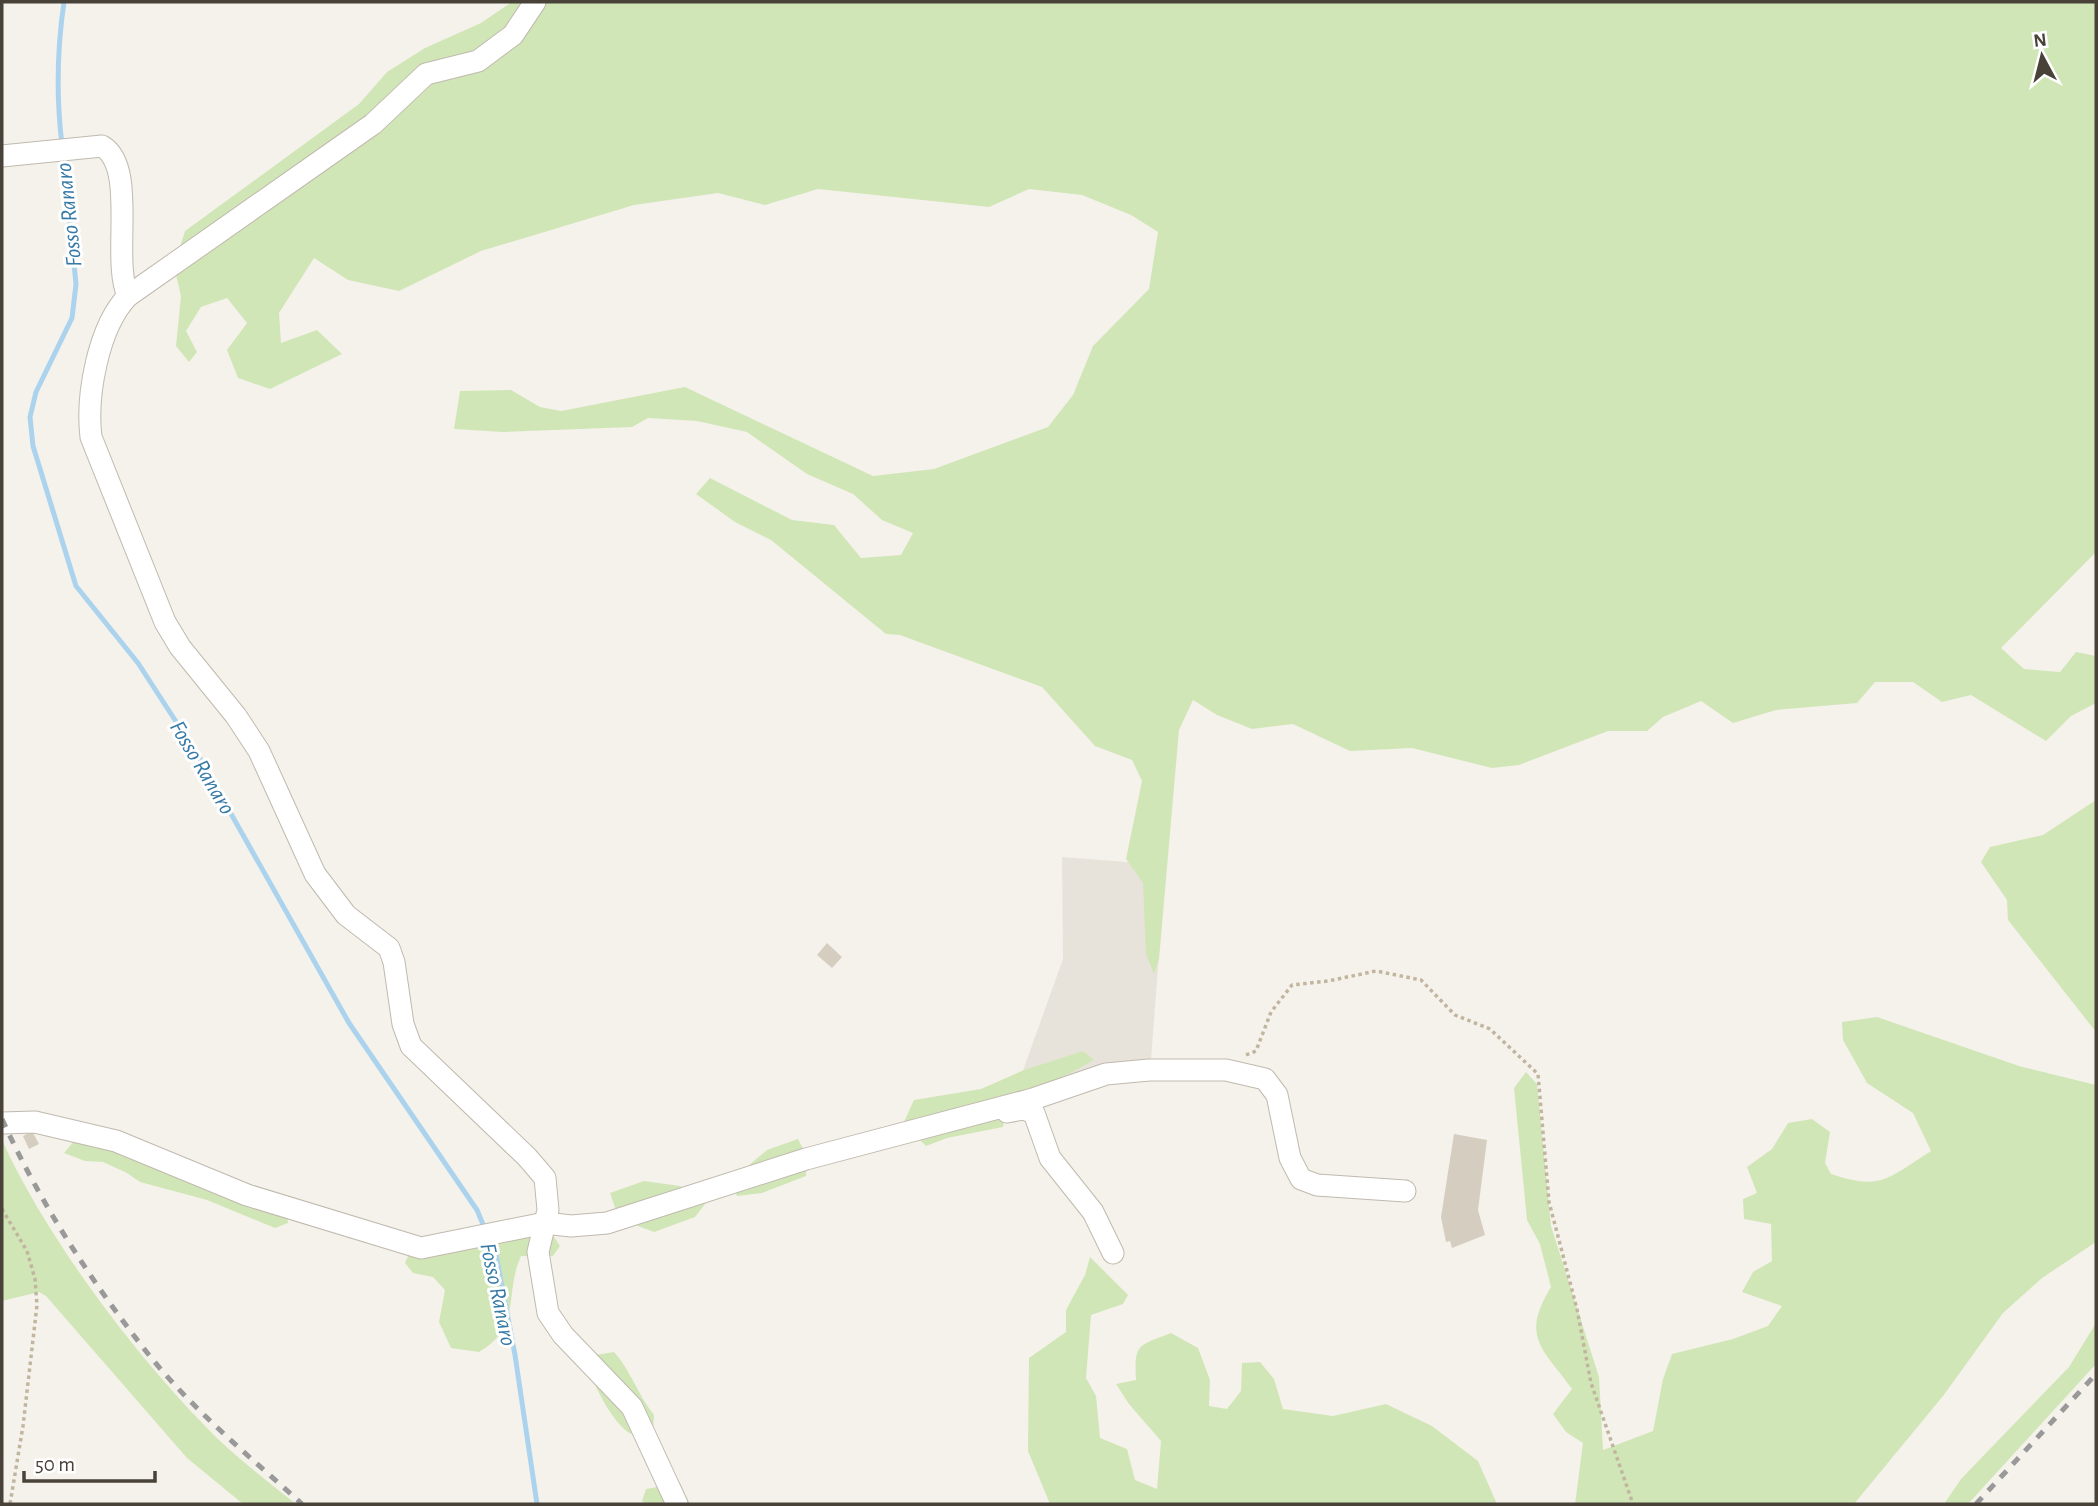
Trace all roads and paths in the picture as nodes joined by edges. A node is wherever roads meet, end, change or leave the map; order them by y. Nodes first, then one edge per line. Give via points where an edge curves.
1 (535, 2) edge
2 (2, 156) edge
3 (128, 296) junction
4 (1245, 1056) dead end
5 (975, 1114) junction
6 (2, 1123) edge
7 (1405, 1191) dead end
8 (2, 1209) edge
9 (545, 1223) junction
10 (1113, 1253) dead end
11 (10, 1504) edge
12 (677, 1504) edge
13 (1633, 1504) edge

1 - 3 street via 513,35 478,61 426,74 373,124
2 - 3 street via 102,146 109,150 122,191 120,273
3 - 9 street via 105,339 89,389 89,425 166,622 259,751 322,883 346,915 388,948 411,1046 545,1178
4 - 13 path via 1255,1051 1271,1012 1292,985 1376,971 1420,980 1455,1015 1490,1028 1538,1074 1549,1202 1591,1383
5 - 7 street via 1106,1074 1186,1069 1250,1074 1265,1079 1277,1095 1290,1158 1301,1179 1317,1185
5 - 9 street via 806,1158 607,1223
5 - 10 street via 982,1118 1023,1109 1034,1113 1050,1158 1093,1212
6 - 9 street via 35,1122 116,1141 247,1195 421,1248
8 - 11 path via 27,1251 37,1306
9 - 12 street via 538,1252 548,1313 632,1407

